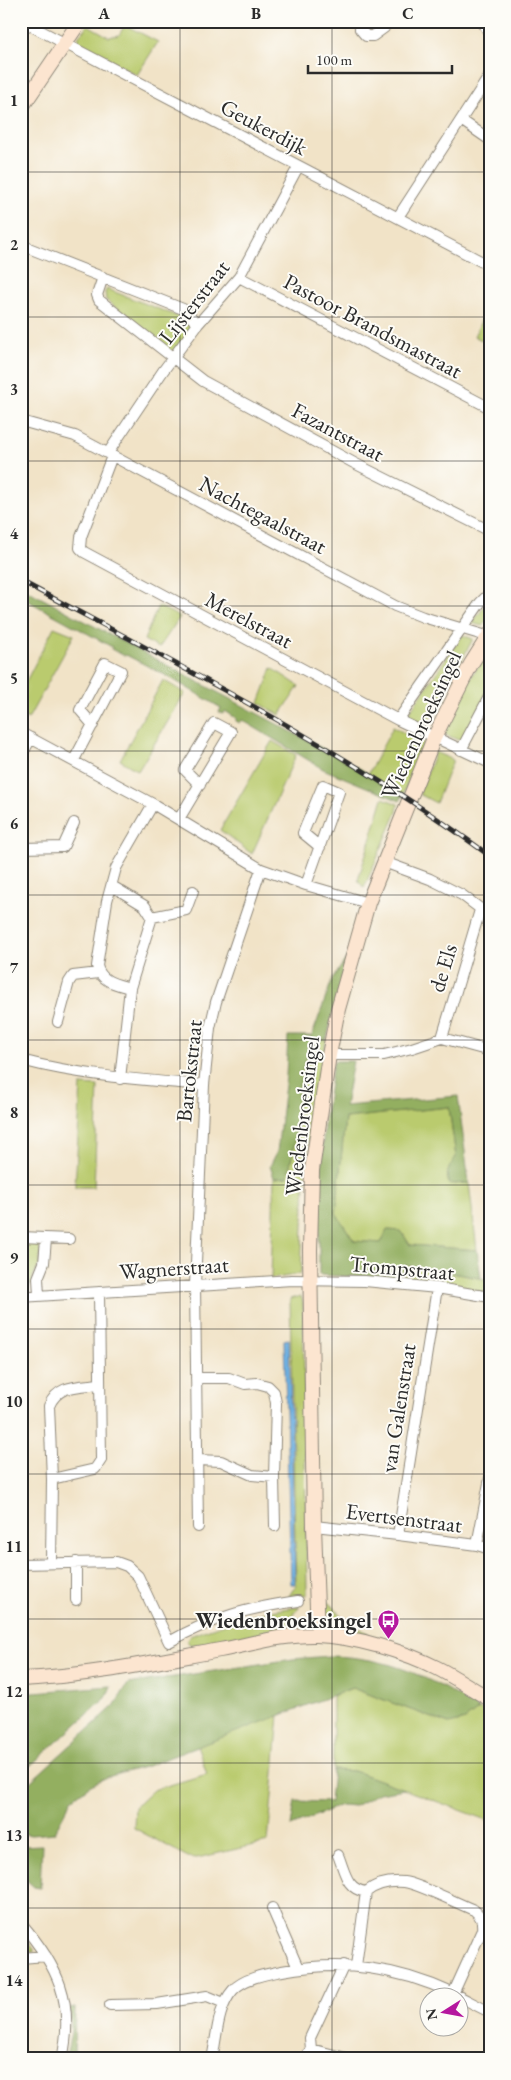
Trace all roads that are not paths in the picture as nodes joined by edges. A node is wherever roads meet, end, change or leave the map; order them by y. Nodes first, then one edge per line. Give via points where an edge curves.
1 (22, 21) edge
2 (80, 21) edge
3 (365, 21) edge
4 (387, 21) edge
5 (482, 21) edge
6 (490, 34) edge
7 (64, 43) junction
8 (490, 75) edge
9 (36, 84) junction
10 (21, 96) edge
11 (21, 108) edge
12 (461, 120) junction
13 (490, 140) edge
14 (298, 167) junction
15 (398, 217) junction
16 (21, 245) edge
17 (490, 266) edge
18 (102, 277) junction
19 (239, 277) junction
20 (198, 324) junction
21 (174, 360) junction
22 (490, 408) edge
23 (22, 423) edge
24 (110, 455) junction
25 (490, 531) edge
26 (490, 593) edge
27 (462, 629) junction
28 (489, 636) edge
29 (490, 695) edge
30 (398, 720) junction
31 (93, 725) junction
32 (21, 733) edge
33 (31, 738) junction
34 (434, 738) junction
35 (461, 750) junction
36 (21, 756) edge
37 (74, 760) junction
38 (490, 763) edge
39 (200, 785) junction
40 (153, 804) junction
41 (179, 820) junction
42 (74, 823) dead end
43 (23, 845) edge
44 (320, 846) junction
45 (384, 862) junction
46 (261, 869) junction
47 (21, 875) edge
48 (306, 885) junction
49 (112, 886) junction
50 (194, 891) dead end
51 (368, 903) junction
52 (480, 910) junction
53 (490, 916) edge
54 (152, 918) junction
55 (99, 973) junction
56 (130, 988) junction
57 (58, 1022) dead end
58 (442, 1038) junction
59 (490, 1051) edge
60 (329, 1055) junction
61 (21, 1060) edge
62 (120, 1079) junction
63 (204, 1085) junction
64 (21, 1237) edge
65 (46, 1239) junction
66 (69, 1239) dead end
67 (311, 1280) junction
68 (195, 1285) junction
69 (437, 1288) junction
70 (99, 1292) junction
71 (39, 1295) junction
72 (490, 1296) edge
73 (21, 1297) edge
74 (196, 1378) junction
75 (99, 1384) junction
76 (197, 1460) junction
77 (274, 1477) junction
78 (490, 1478) edge
79 (52, 1479) junction
80 (275, 1526) dead end
81 (314, 1526) junction
82 (198, 1527) dead end
83 (398, 1535) junction
84 (476, 1545) junction
85 (490, 1549) edge
86 (76, 1562) junction
87 (21, 1564) edge
88 (51, 1564) junction
89 (76, 1600) dead end
90 (298, 1601) dead end
91 (318, 1635) junction
92 (169, 1642) junction
93 (174, 1658) junction
94 (21, 1679) edge
95 (490, 1699) edge
96 (338, 1855) dead end
97 (366, 1892) junction
98 (272, 1908) dead end
99 (486, 1922) edge
100 (21, 1923) edge
101 (46, 1956) junction
102 (21, 1958) edge
103 (344, 1965) junction
104 (356, 1966) junction
105 (298, 1968) junction
106 (439, 1988) edge
107 (456, 1988) edge
108 (468, 2001) edge
109 (224, 2002) junction
110 (110, 2005) dead end
111 (490, 2012) edge
112 (311, 2049) junction
113 (62, 2059) edge
114 (212, 2059) edge
115 (304, 2059) edge
116 (350, 2059) edge

1 - 7 street, Geukerdijk
2 - 7 street
3 - 4 street via 360,29 366,36 373,36 384,28
5 - 6 street
7 - 9 street
7 - 14 street, Geukerdijk
8 - 12 street
9 - 10 street
9 - 11 street
12 - 13 street
12 - 15 street
14 - 15 street, Geukerdijk
14 - 19 street, Lijsterstraat
15 - 17 street, Geukerdijk
16 - 18 street
18 - 20 street via 183,309
18 - 21 street, Fazantstraat via 97,295 99,300
19 - 20 street, Lijsterstraat
19 - 22 street, Pastoor Brandsmastraat
20 - 21 street, Lijsterstraat
21 - 24 street, Lijsterstraat
21 - 25 street, Fazantstraat via 203,381 354,463
23 - 24 street, Nachtegaalstraat via 75,436
24 - 27 street, Nachtegaalstraat via 395,606
24 - 30 street, Merelstraat via 81,537 80,548 84,552
26 - 27 street, Wiedenbroeksingel
27 - 28 street, Nachtegaalstraat
27 - 30 street, Wiedenbroeksingel
28 - 34 street, Wiedenbroeksingel via 471,664
29 - 35 street
30 - 34 street, Merelstraat
31 - 31 street via 80,710 105,663 121,671
31 - 37 street
32 - 33 street
33 - 36 street
33 - 37 street
34 - 35 street, Merelstraat
34 - 45 street, Wiedenbroeksingel
35 - 38 street, Merelstraat
37 - 40 street
39 - 39 street via 185,770 214,723 231,732
39 - 41 street
40 - 41 street
40 - 49 street via 116,868
41 - 46 street
42 - 43 street via 63,847
43 - 47 street
44 - 44 street via 303,833 323,785 339,792
44 - 48 street
45 - 51 street, Wiedenbroeksingel
45 - 52 street via 430,878 462,895
46 - 48 street
46 - 63 street, Bartokstraat via 216,1002
48 - 51 street
49 - 54 street via 145,906
49 - 55 street via 97,966
50 - 54 street via 186,910
51 - 60 street, Wiedenbroeksingel via 338,1009
52 - 53 street
52 - 58 street, de Els
54 - 56 street
55 - 56 street via 106,980
55 - 57 street via 73,976
56 - 62 street
58 - 59 street
58 - 60 street via 384,1054
60 - 67 street, Wiedenbroeksingel via 312,1170
61 - 62 street
62 - 63 street
63 - 68 street, Bartokstraat
64 - 65 street
65 - 66 street
65 - 71 street via 44,1263 38,1278
67 - 68 street, Wagnerstraat
67 - 69 street, Trompstraat
67 - 81 street, Wiedenbroeksingel
68 - 70 street, Wagnerstraat
68 - 74 street, Bartokstraat
69 - 72 street, Trompstraat
69 - 83 street, van Galenstraat
70 - 71 street, Wagnerstraat
70 - 75 street
71 - 73 street, Wagnerstraat
74 - 76 street, Bartokstraat
74 - 77 street via 230,1378 245,1384 268,1386 274,1392
75 - 79 street via 101,1460 95,1469
75 - 79 street via 61,1390 49,1406
76 - 77 street via 221,1461 252,1475
76 - 82 street, Bartokstraat
77 - 80 street
78 - 84 street
79 - 88 street
81 - 83 street, Evertsenstraat
81 - 91 street, Wiedenbroeksingel
83 - 84 street, Evertsenstraat
84 - 85 street, Evertsenstraat
86 - 88 street
86 - 89 street
86 - 92 street via 116,1562 127,1566 138,1576
87 - 88 street
90 - 92 street via 245,1610 188,1631
91 - 93 street via 277,1638
91 - 95 street via 365,1642 392,1651 437,1668
92 - 93 street
93 - 94 street via 85,1674
96 - 97 street via 351,1887
97 - 99 street via 382,1884 406,1882 474,1910
97 - 104 street
98 - 105 street
99 - 107 street
100 - 101 street
101 - 102 street
101 - 113 street via 61,1984 66,2007 67,2037
103 - 104 street
103 - 105 street
103 - 112 street via 310,2038
104 - 106 street via 391,1971
105 - 109 street via 249,1980 234,1989
108 - 111 street
109 - 110 street via 207,1996 157,2004
109 - 114 street
112 - 115 street
112 - 116 street

